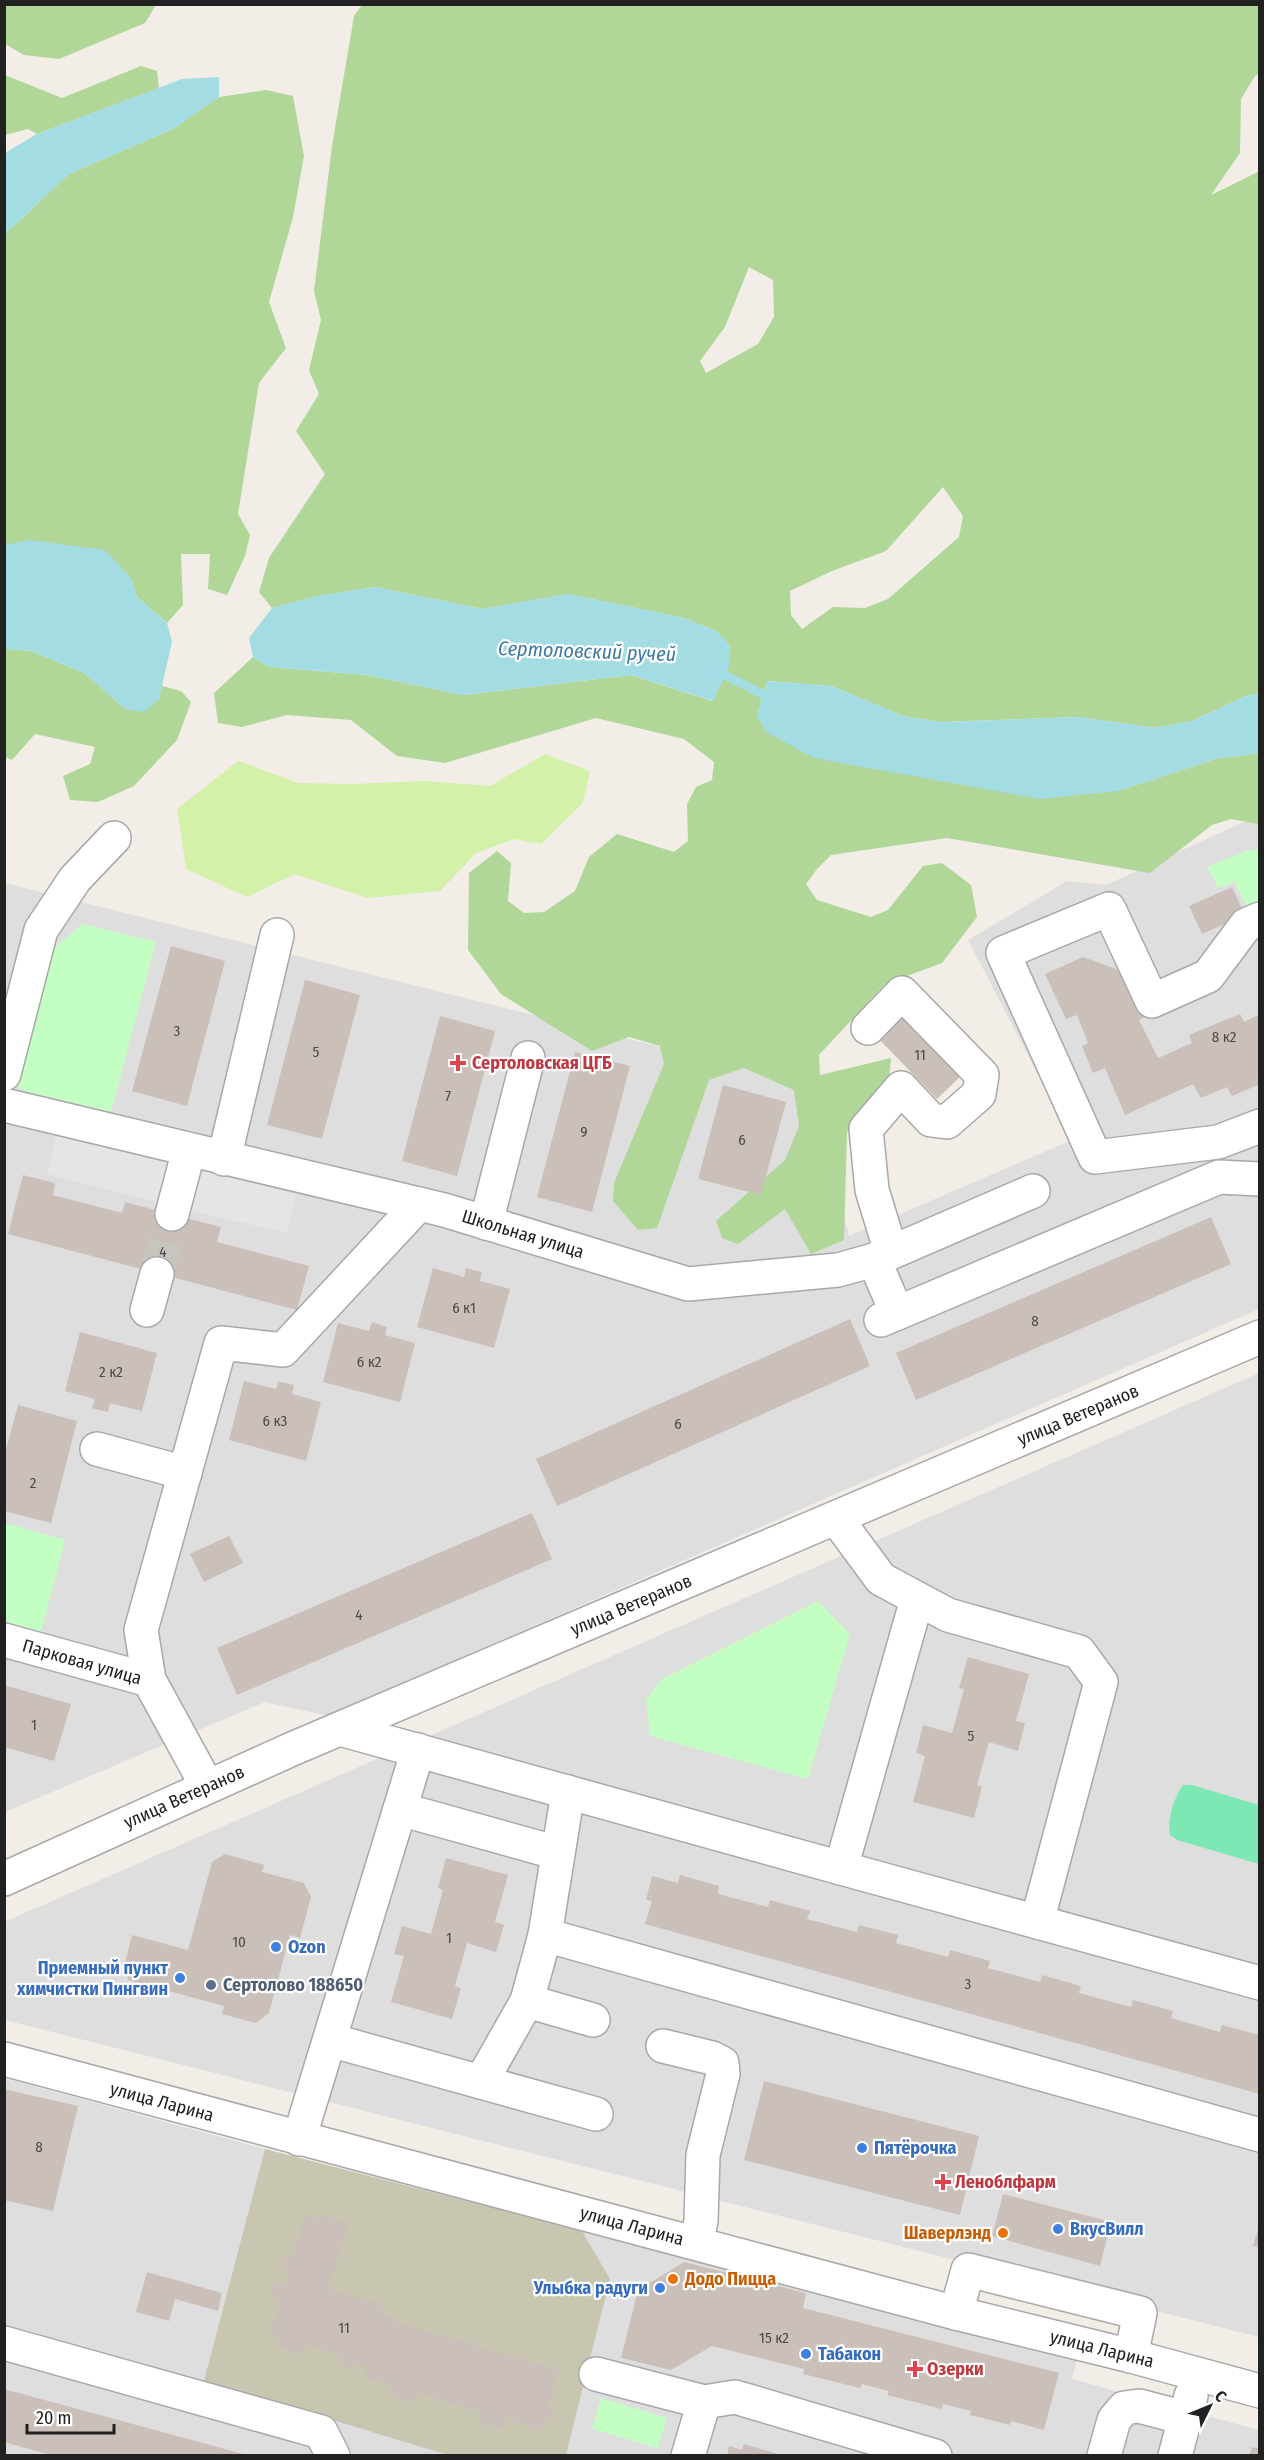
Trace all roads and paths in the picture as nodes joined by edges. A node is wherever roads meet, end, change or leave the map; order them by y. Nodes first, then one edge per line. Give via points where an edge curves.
1 (114, 838) dead end
2 (1260, 919) edge
3 (277, 935) dead end
4 (868, 1028) dead end
5 (528, 1058) dead end
6 (4, 1074) edge
7 (4, 1105) edge
8 (1260, 1126) edge
9 (189, 1150) junction
10 (224, 1159) junction
11 (1260, 1179) edge
12 (1033, 1191) dead end
13 (419, 1204) junction
14 (172, 1214) tunnel mouth
15 (486, 1223) junction
16 (882, 1256) junction
17 (157, 1274) tunnel mouth
18 (147, 1310) dead end
19 (1260, 1337) edge
20 (97, 1449) dead end
21 (185, 1473) junction
22 (836, 1518) junction
23 (917, 1599) junction
24 (4, 1640) edge
25 (149, 1680) junction
26 (340, 1729) junction
27 (418, 1750) junction
28 (207, 1786) junction
29 (568, 1792) junction
30 (400, 1809) junction
31 (558, 1853) junction
32 (841, 1868) junction
33 (4, 1879) edge
34 (1037, 1922) junction
35 (545, 1935) junction
36 (1260, 1983) edge
37 (527, 2001) junction
38 (593, 2020) dead end
39 (330, 2040) junction
40 (663, 2046) dead end
41 (4, 2059) edge
42 (481, 2082) junction
43 (596, 2114) dead end
44 (1260, 2135) edge
45 (299, 2139) junction
46 (696, 2243) junction
47 (956, 2313) junction
48 (4, 2343) edge
49 (1131, 2356) junction
50 (596, 2374) dead end
51 (1198, 2374) junction
52 (1260, 2391) edge
53 (704, 2402) junction
54 (1185, 2418) junction
55 (333, 2456) edge
56 (688, 2456) edge
57 (935, 2456) edge
58 (1104, 2456) edge
59 (1175, 2456) edge

1 - 6 street via 75,879 41,930
2 - 8 street via 1246,925 1208,976 1152,1001 1109,909 1003,953 1095,1157 1218,1142
3 - 10 street
4 - 16 street via 902,993 982,1075 979,1094 947,1122 931,1120 901,1088 866,1129
5 - 15 street
7 - 9 street, Школьная улица
9 - 10 street, Школьная улица
9 - 14 street
10 - 13 street, Школьная улица
11 - 16 street via 1219,1177 889,1317
12 - 16 street, Школьная улица
13 - 15 street, Школьная улица
13 - 21 street via 283,1350 221,1343
15 - 16 street, Школьная улица via 688,1284 838,1270
17 - 18 street
19 - 22 street, улица Ветеранов
20 - 21 street
21 - 25 street via 141,1630
22 - 23 street via 880,1579
22 - 26 street, улица Ветеранов
23 - 32 street
23 - 34 street via 948,1615 1079,1652 1101,1682
24 - 25 street, Парковая улица
25 - 28 street, Парковая улица
26 - 27 street
26 - 28 street, улица Ветеранов
27 - 29 street
27 - 30 street
28 - 33 street, улица Ветеранов
29 - 31 street
29 - 32 street
30 - 31 street
30 - 39 street
31 - 35 street
32 - 34 street
34 - 36 street
35 - 37 street
35 - 44 street
37 - 38 street
37 - 42 street
39 - 42 street
39 - 45 street
40 - 46 street via 722,2063 723,2074 703,2155 701,2221
41 - 45 street, улица Ларина
42 - 43 street
45 - 46 street, улица Ларина
46 - 47 street, улица Ларина
47 - 49 street, улица Ларина
47 - 49 street via 968,2270 1140,2313
48 - 55 street via 321,2432
49 - 51 street, улица Ларина
50 - 53 street
51 - 52 street, улица Ларина
51 - 54 street
53 - 56 street
53 - 57 street via 735,2397
54 - 58 street via 1139,2406 1124,2408 1114,2420
54 - 59 street

